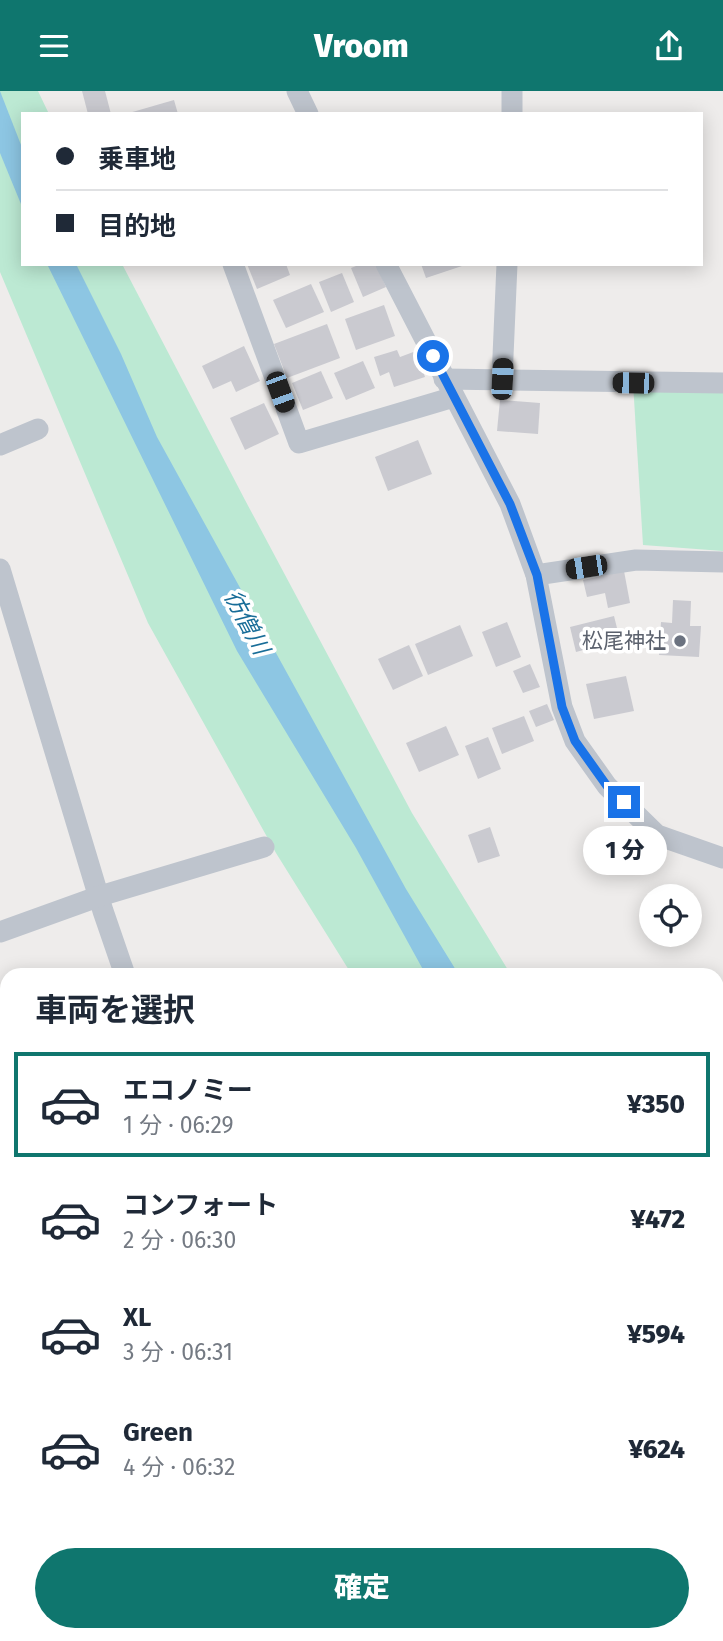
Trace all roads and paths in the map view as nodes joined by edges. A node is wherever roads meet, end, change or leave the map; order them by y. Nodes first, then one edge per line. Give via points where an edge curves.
1 (297, 91) edge
2 (512, 91) edge
3 (308, 112) edge
4 (512, 112) edge
5 (234, 266) edge
6 (387, 266) edge
7 (507, 266) edge
8 (502, 379) junction
9 (723, 383) edge
10 (449, 388) junction
11 (38, 429) dead end
12 (0, 445) edge
13 (723, 562) edge
14 (0, 569) edge
15 (537, 575) junction
16 (264, 847) dead end
17 (723, 858) edge
18 (100, 896) junction
19 (0, 932) edge
20 (123, 968) edge

1 - 3 street
2 - 4 street
5 - 10 street via 299,443
6 - 10 street
7 - 8 street
8 - 9 street
8 - 10 street
10 - 15 street via 510,504
11 - 12 street
13 - 15 street via 636,559
14 - 18 street
15 - 17 street via 562,707 575,741 607,786 657,835
16 - 18 street
18 - 19 street
18 - 20 street

